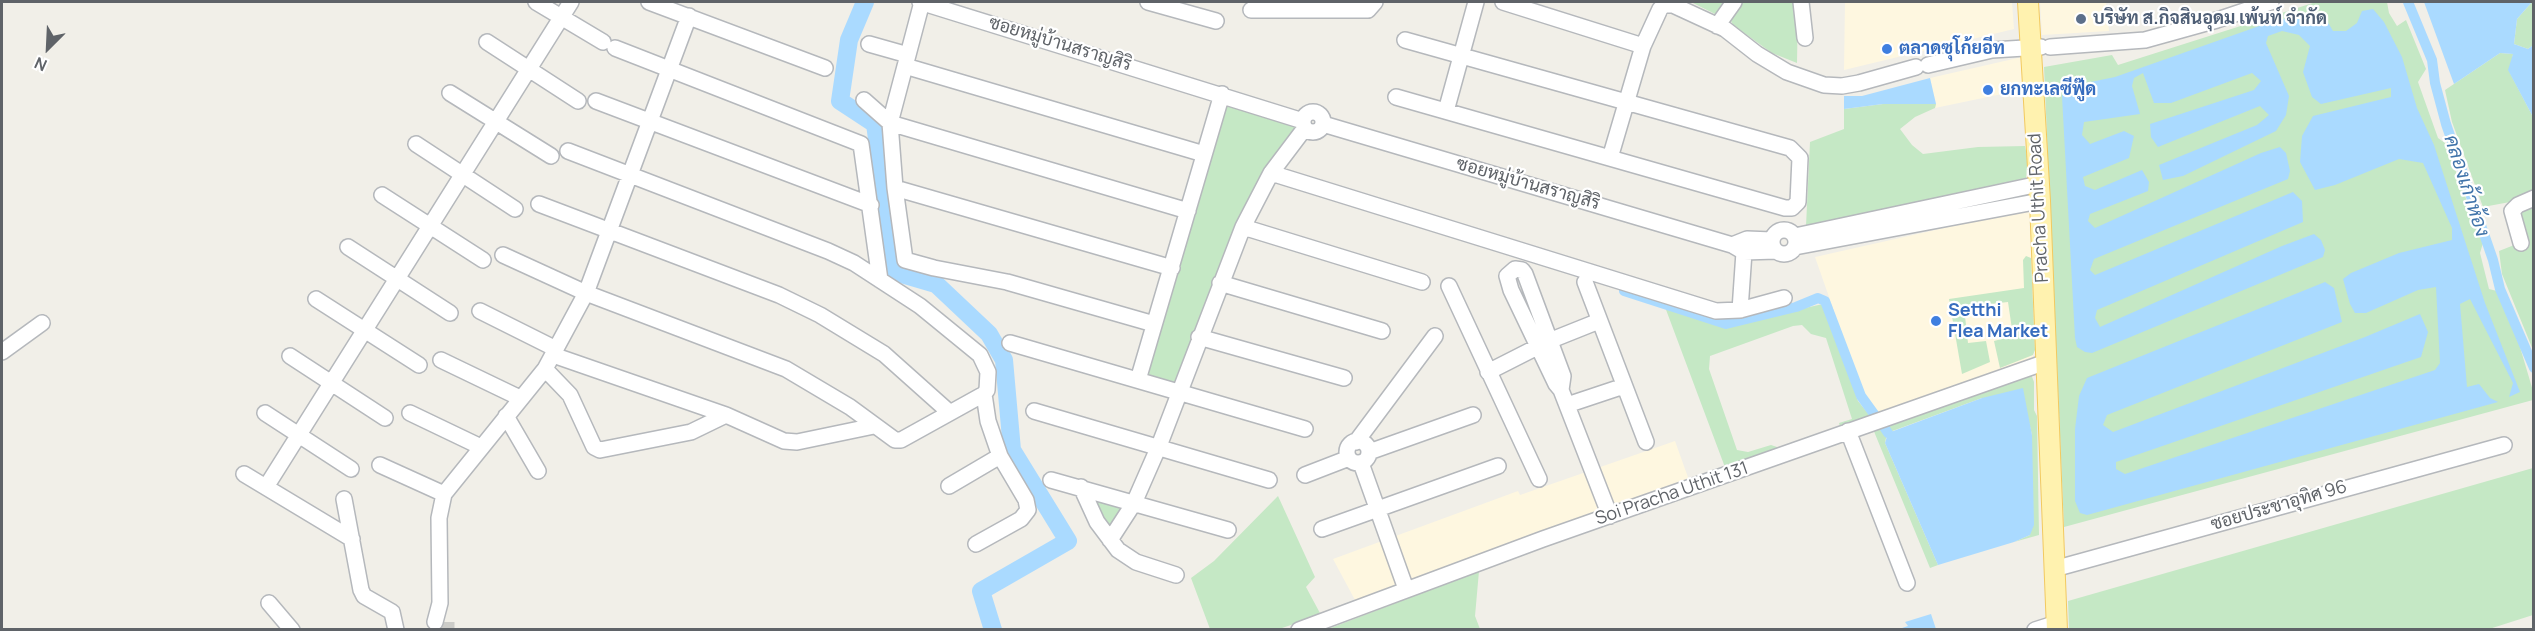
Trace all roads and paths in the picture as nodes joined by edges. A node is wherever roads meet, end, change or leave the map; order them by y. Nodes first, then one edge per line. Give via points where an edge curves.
1 (536, 2) edge
2 (571, 2) edge
3 (649, 2) edge
4 (921, 2) edge
5 (1148, 2) edge
6 (1375, 2) edge
7 (1476, 2) edge
8 (1503, 2) edge
9 (1734, 2) edge
10 (1801, 2) edge
11 (2028, 2) edge
12 (2271, 2) edge
13 (1674, 3) edge
14 (1251, 10) dead end
15 (689, 16) junction
16 (561, 18) junction
17 (1216, 21) dead end
18 (1717, 26) junction
19 (1805, 38) dead end
20 (1405, 40) dead end
21 (487, 42) dead end
22 (869, 44) dead end
23 (1643, 46) junction
24 (2041, 47) junction
25 (1462, 55) junction
26 (907, 61) junction
27 (669, 68) junction
28 (825, 68) dead end
29 (529, 69) junction
30 (450, 93) dead end
31 (1222, 94) junction
32 (1396, 97) dead end
33 (864, 100) dead end
34 (578, 101) dead end
35 (596, 101) dead end
36 (1626, 101) junction
37 (1446, 111) junction
38 (495, 122) junction
39 (648, 122) junction
40 (890, 123) junction
41 (1304, 124) junction
42 (416, 144) dead end
43 (568, 151) dead end
44 (1204, 154) junction
45 (550, 156) dead end
46 (1610, 158) junction
47 (1271, 173) junction
48 (462, 174) junction
49 (629, 175) junction
50 (895, 188) junction
51 (2039, 193) junction
52 (382, 195) dead end
53 (2534, 198) edge
54 (538, 204) dead end
55 (871, 205) junction
56 (515, 210) dead end
57 (1188, 211) junction
58 (430, 226) junction
59 (1243, 227) junction
60 (609, 231) junction
61 (1795, 242) junction
62 (2521, 243) dead end
63 (1774, 246) junction
64 (348, 247) dead end
65 (1738, 249) junction
66 (503, 255) dead end
67 (483, 260) dead end
68 (1172, 268) junction
69 (397, 279) junction
70 (880, 280) junction
71 (1422, 282) dead end
72 (1585, 282) dead end
73 (1220, 283) junction
74 (1449, 286) dead end
75 (586, 293) junction
76 (1784, 298) dead end
77 (316, 299) dead end
78 (1740, 310) junction
79 (480, 311) dead end
80 (450, 313) dead end
81 (1599, 321) junction
82 (42, 324) dead end
83 (1154, 324) junction
84 (363, 330) junction
85 (1382, 331) dead end
86 (1435, 336) dead end
87 (1199, 337) junction
88 (1010, 343) dead end
89 (1544, 344) junction
90 (2, 351) edge
91 (554, 352) junction
92 (290, 356) dead end
93 (441, 360) dead end
94 (2046, 362) junction
95 (419, 365) dead end
96 (545, 369) junction
97 (1488, 372) junction
98 (1344, 378) dead end
99 (1138, 380) junction
100 (331, 383) junction
101 (1624, 386) junction
102 (1179, 392) junction
103 (984, 394) junction
104 (520, 398) junction
105 (1567, 405) junction
106 (1034, 411) dead end
107 (949, 412) junction
108 (265, 413) dead end
109 (410, 413) dead end
110 (726, 415) junction
111 (1473, 415) dead end
112 (506, 416) junction
113 (385, 418) dead end
114 (874, 426) junction
115 (1305, 429) dead end
116 (1848, 431) junction
117 (298, 434) junction
118 (1646, 442) dead end
119 (2504, 445) dead end
120 (1159, 446) junction
121 (481, 447) junction
122 (1000, 456) junction
123 (1359, 457) junction
124 (380, 465) dead end
125 (1498, 466) dead end
126 (351, 469) dead end
127 (538, 471) dead end
128 (244, 474) dead end
129 (1305, 475) dead end
130 (1539, 479) dead end
131 (1051, 480) dead end
132 (1269, 480) dead end
133 (949, 486) dead end
134 (266, 487) junction
135 (1081, 487) junction
136 (444, 494) junction
137 (344, 499) dead end
138 (1134, 503) junction
139 (1377, 509) junction
140 (1610, 516) junction
141 (1322, 529) dead end
142 (1228, 530) dead end
143 (352, 539) junction
144 (1110, 540) junction
145 (976, 544) dead end
146 (2054, 569) junction
147 (1176, 575) dead end
148 (1907, 583) dead end
149 (1406, 589) junction
150 (269, 603) dead end
151 (441, 622) tunnel mouth
152 (2057, 626) edge
153 (292, 630) edge
154 (396, 630) edge
155 (1299, 630) edge
156 (2035, 630) edge

1 - 16 street
2 - 16 street
3 - 15 street
4 - 26 street
4 - 31 street, ซอยหมู่บ้านสราญสิริ
5 - 17 street
6 - 14 street via 1368,10
7 - 25 street
8 - 23 street
9 - 18 street
10 - 19 street
11 - 24 main road, Pracha Uthit Road
12 - 24 street via 2145,40
13 - 18 street
13 - 23 street via 1660,9
15 - 27 street
15 - 28 street
16 - 27 street via 609,45
16 - 29 street
18 - 24 street via 1787,72 1824,85 1859,83 1992,50
20 - 25 street
21 - 29 street
22 - 26 street
23 - 36 street
24 - 51 main road, Pracha Uthit Road
25 - 36 street
25 - 37 street
26 - 40 street
26 - 44 street
27 - 39 street
27 - 55 street via 861,144
29 - 34 street
29 - 38 street
30 - 38 street
31 - 41 street, ซอยหมู่บ้านสราญสิริ
31 - 44 street
32 - 37 street
33 - 40 street
35 - 39 street
36 - 46 street
36 - 46 street via 1790,148 1800,158 1798,201 1792,208 1785,208
37 - 46 street
38 - 45 street
38 - 48 street
39 - 49 street
39 - 55 street
40 - 50 street
40 - 57 street
41 - 47 street
41 - 65 street, ซอยหมู่บ้านสราญสิริ via 1307,114 1314,112 1321,116 1323,124
42 - 48 street
43 - 49 street
44 - 57 street
47 - 59 street
47 - 78 street via 1716,311
48 - 56 street
48 - 58 street
49 - 60 street
49 - 70 street via 828,251
50 - 68 street
50 - 83 street via 902,250 907,262 1007,282
51 - 61 street, ซอยหมู่บ้านสราญสิริ
51 - 94 main road, Pracha Uthit Road
52 - 58 street
53 - 62 street via 2512,211
54 - 60 street
55 - 70 street
57 - 68 street
58 - 67 street
58 - 69 street
59 - 71 street
59 - 73 street
60 - 75 street
60 - 107 street via 779,295 820,315 884,354
61 - 63 street, ซอยหมู่บ้านสราญสิริ via 1786,254
61 - 63 street, ซอยหมู่บ้านสราญสิริ via 1790,231 1782,230 1776,234
63 - 65 street, ซอยหมู่บ้านสราญสิริ
64 - 69 street
65 - 78 street
66 - 75 street
68 - 83 street
69 - 80 street
69 - 84 street
70 - 103 street via 920,306 980,355 988,372
72 - 81 street
73 - 85 street
73 - 87 street
74 - 97 street
75 - 91 street
75 - 114 street via 786,369 818,385
76 - 78 street
77 - 84 street
79 - 91 street
81 - 89 street
81 - 101 street
82 - 90 street
83 - 99 street
84 - 95 street
84 - 100 street
86 - 123 street via 1356,442 1363,443
87 - 98 street
87 - 102 street
88 - 99 street
89 - 97 street
89 - 105 street via 1563,376 1561,390
91 - 96 street
91 - 110 street
92 - 100 street
93 - 104 street
94 - 116 street, Soi Pracha Uthit 131
94 - 146 main road, Pracha Uthit Road
96 - 104 street
96 - 110 street via 570,394 594,447 600,450 691,432
97 - 130 street
99 - 102 street
100 - 113 street
100 - 117 street
101 - 105 street
101 - 118 street
102 - 115 street
102 - 120 street
103 - 107 street
103 - 122 street
104 - 112 street
105 - 140 street
106 - 120 street
107 - 114 street via 898,441
108 - 117 street
109 - 121 street
110 - 114 street via 790,442
111 - 123 street
112 - 121 street
112 - 127 street
116 - 140 street, Soi Pracha Uthit 131
116 - 148 street
117 - 126 street
117 - 134 street
119 - 146 street, ซอยประชาอุทิศ 96
120 - 132 street
120 - 138 street
121 - 136 street
122 - 133 street
122 - 145 street via 1028,510 1021,519
123 - 129 street
123 - 139 street
124 - 136 street
125 - 139 street
128 - 134 street
131 - 135 street
134 - 143 street
135 - 138 street
135 - 144 street
136 - 151 street via 439,518
137 - 143 street
138 - 142 street
138 - 144 street
139 - 141 street
139 - 149 street
140 - 149 street, Soi Pracha Uthit 131
143 - 154 street via 361,590 364,596 392,612
144 - 147 street via 1136,562
146 - 152 main road, Pracha Uthit Road
149 - 155 street, Soi Pracha Uthit 131
150 - 153 street
152 - 156 street

